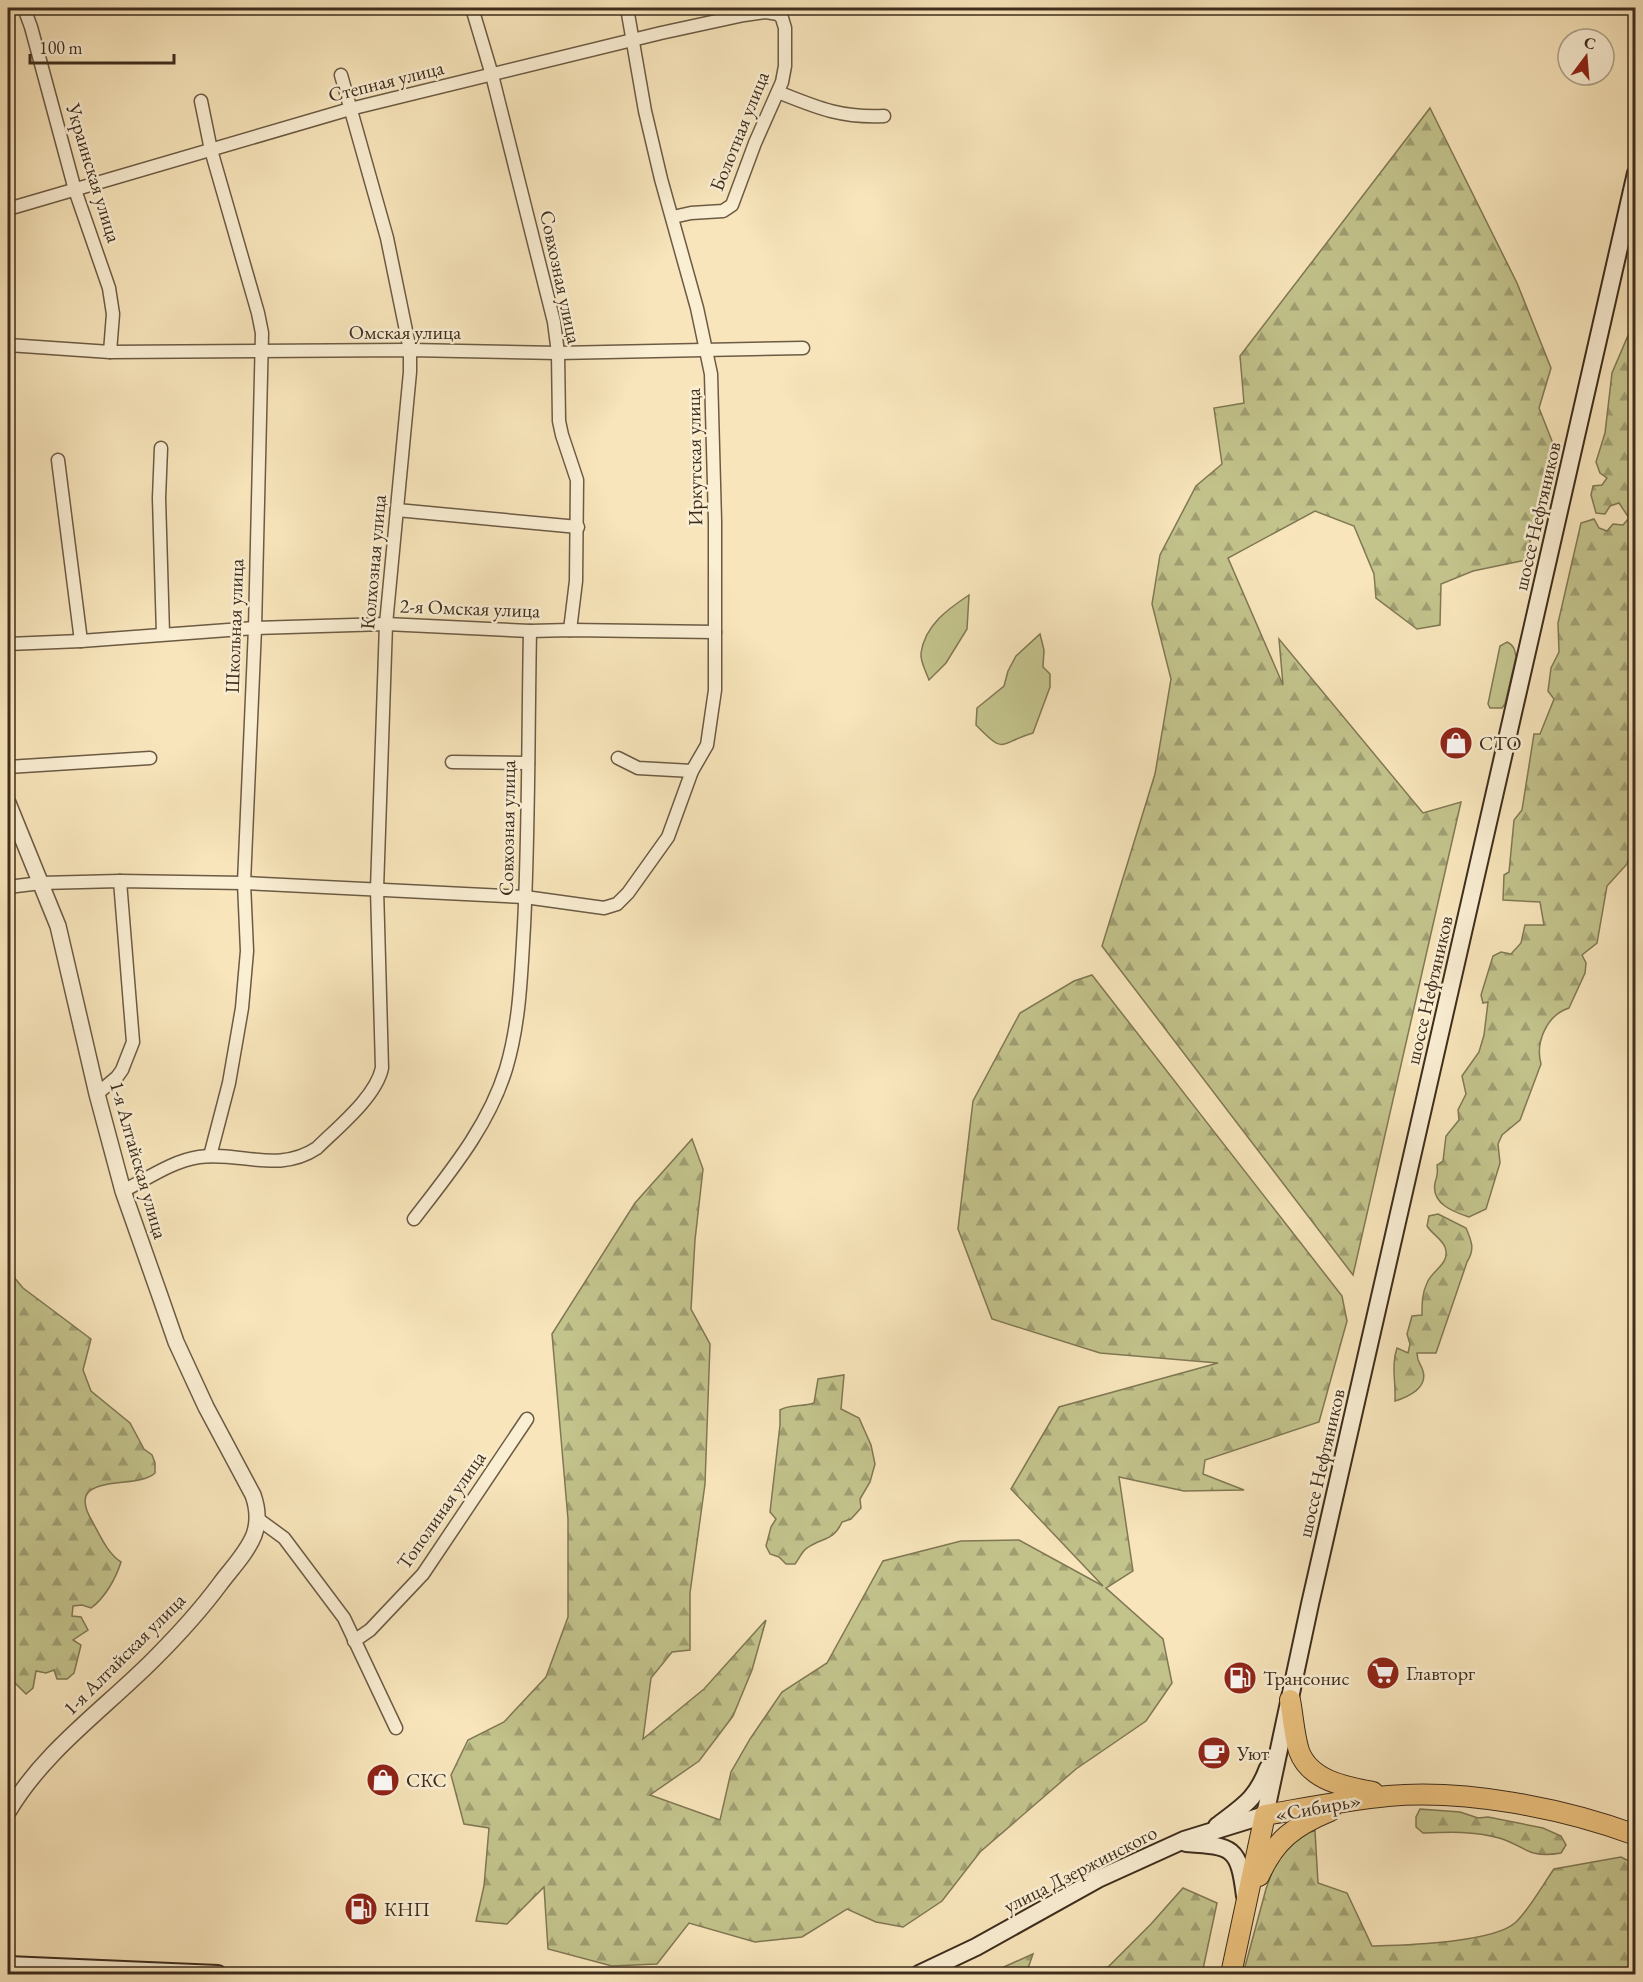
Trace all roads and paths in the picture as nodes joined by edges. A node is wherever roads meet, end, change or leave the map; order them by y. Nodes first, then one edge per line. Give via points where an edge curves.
1 (24, 8) edge
2 (472, 8) edge
3 (627, 8) edge
4 (778, 14) joint
5 (633, 40) junction
6 (341, 75) dead end
7 (492, 75) junction
8 (778, 92) junction
9 (201, 101) dead end
10 (350, 109) junction
11 (884, 116) dead end
12 (211, 150) junction
13 (1635, 173) edge
14 (75, 190) junction
15 (8, 208) edge
16 (673, 217) junction
17 (8, 345) edge
18 (803, 348) dead end
19 (706, 349) junction
20 (410, 350) junction
21 (110, 352) junction
22 (262, 352) junction
23 (558, 353) junction
24 (161, 448) dead end
25 (58, 460) dead end
26 (397, 510) junction
27 (578, 527) junction
28 (386, 624) junction
29 (255, 628) junction
30 (570, 630) junction
31 (530, 631) junction
32 (715, 632) junction
33 (164, 634) junction
34 (81, 640) junction
35 (8, 644) edge
36 (150, 758) dead end
37 (618, 758) dead end
38 (452, 762) dead end
39 (528, 764) junction
40 (8, 767) edge
41 (692, 771) junction
42 (8, 803) edge
43 (120, 881) junction
44 (41, 883) junction
45 (244, 883) junction
46 (8, 887) edge
47 (377, 889) junction
48 (525, 897) junction
49 (97, 1094) junction
50 (210, 1156) junction
51 (123, 1191) junction
52 (414, 1220) dead end
53 (527, 1419) dead end
54 (258, 1519) junction
55 (354, 1641) junction
56 (1290, 1700) junction
57 (1285, 1722) junction
58 (396, 1728) dead end
59 (1390, 1796) junction
60 (1357, 1800) junction
61 (8, 1812) edge
62 (1265, 1815) junction
63 (1206, 1833) junction
64 (1635, 1835) edge
65 (1179, 1843) junction
66 (1246, 1906) junction
67 (8, 1965) edge
68 (218, 1974) edge
69 (919, 1974) edge
70 (1231, 1974) edge

1 - 14 street, Украинская улица
2 - 7 street, Совхозная улица
3 - 5 street, Иркутская улица
4 - 5 street, Степная улица via 744,15
4 - 8 street, Болотная улица via 785,28 785,66
5 - 7 street, Степная улица
5 - 16 street, Иркутская улица via 645,111
6 - 10 street, Колхозная улица
7 - 10 street, Степная улица
7 - 23 street, Совхозная улица via 552,312
8 - 11 street via 834,113
8 - 16 street, Болотная улица via 732,205 723,211
9 - 12 street, Школьная улица
10 - 12 street, Степная улица
10 - 20 street, Колхозная улица via 387,238
12 - 14 street, Степная улица
12 - 22 street, Школьная улица via 258,313
13 - 56 main road, шоссе Нефтяников
14 - 15 street, Степная улица
14 - 21 street, Украинская улица via 112,299
16 - 19 street, Иркутская улица
17 - 21 street, Омская улица
18 - 19 street, Омская улица
19 - 23 street, Омская улица
19 - 32 street, Иркутская улица via 712,386
20 - 22 street, Омская улица
20 - 23 street, Омская улица
20 - 26 street, Колхозная улица
21 - 22 street, Омская улица
22 - 29 street, Школьная улица
23 - 27 street, Совхозная улица via 559,421 578,480
24 - 33 street
25 - 34 street
26 - 27 street
26 - 28 street, Колхозная улица
27 - 30 street, Совхозная улица
28 - 29 street, 2-я Омская улица
28 - 31 street, 2-я Омская улица
28 - 47 street, Колхозная улица
29 - 33 street, 2-я Омская улица
29 - 45 street, Школьная улица
30 - 31 street, 2-я Омская улица
30 - 32 street, 2-я Омская улица
31 - 39 street, Совхозная улица
32 - 41 street, Иркутская улица via 715,690 709,738
33 - 34 street, 2-я Омская улица
34 - 35 street, 2-я Омская улица
36 - 40 street
37 - 41 street via 638,768
38 - 39 street
39 - 48 street, Совхозная улица
41 - 48 street, Иркутская улица via 665,842 617,904 604,908
42 - 44 street, 1-я Алтайская улица
43 - 44 street
43 - 45 street
43 - 49 street via 133,1042 117,1077
44 - 46 street
44 - 49 street, 1-я Алтайская улица via 58,926
45 - 47 street
45 - 50 street, Школьная улица via 247,951 242,1008 229,1083
47 - 48 street
47 - 50 street, Колхозная улица via 382,1061 378,1081 308,1154 263,1161
48 - 52 street, Совхозная улица via 517,1026 506,1071 473,1140
49 - 51 street, 1-я Алтайская улица
50 - 51 street via 177,1164
51 - 54 street, 1-я Алтайская улица via 176,1342 253,1495
53 - 55 street, Тополиная улица via 423,1574 370,1630
54 - 55 street via 284,1538 344,1618
54 - 61 street, 1-я Алтайская улица via 249,1545 210,1598 153,1660 49,1757
55 - 58 street
56 - 57 main road, шоссе Нефтяников
56 - 59 highway via 1299,1749 1314,1772 1341,1786
57 - 62 main road, шоссе Нефтяников
57 - 63 main road via 1261,1787 1246,1804
59 - 60 highway, «Сибирь»
59 - 64 highway via 1502,1801 1571,1814
60 - 62 highway, «Сибирь»
60 - 66 highway via 1302,1824 1280,1840
62 - 63 main road, улица Дзержинского
62 - 66 highway, «Сибирь»
63 - 65 main road, улица Дзержинского
65 - 66 main road via 1218,1845 1232,1851 1242,1868
65 - 69 main road, улица Дзержинского via 1098,1878 976,1947
66 - 70 highway
67 - 68 main road

